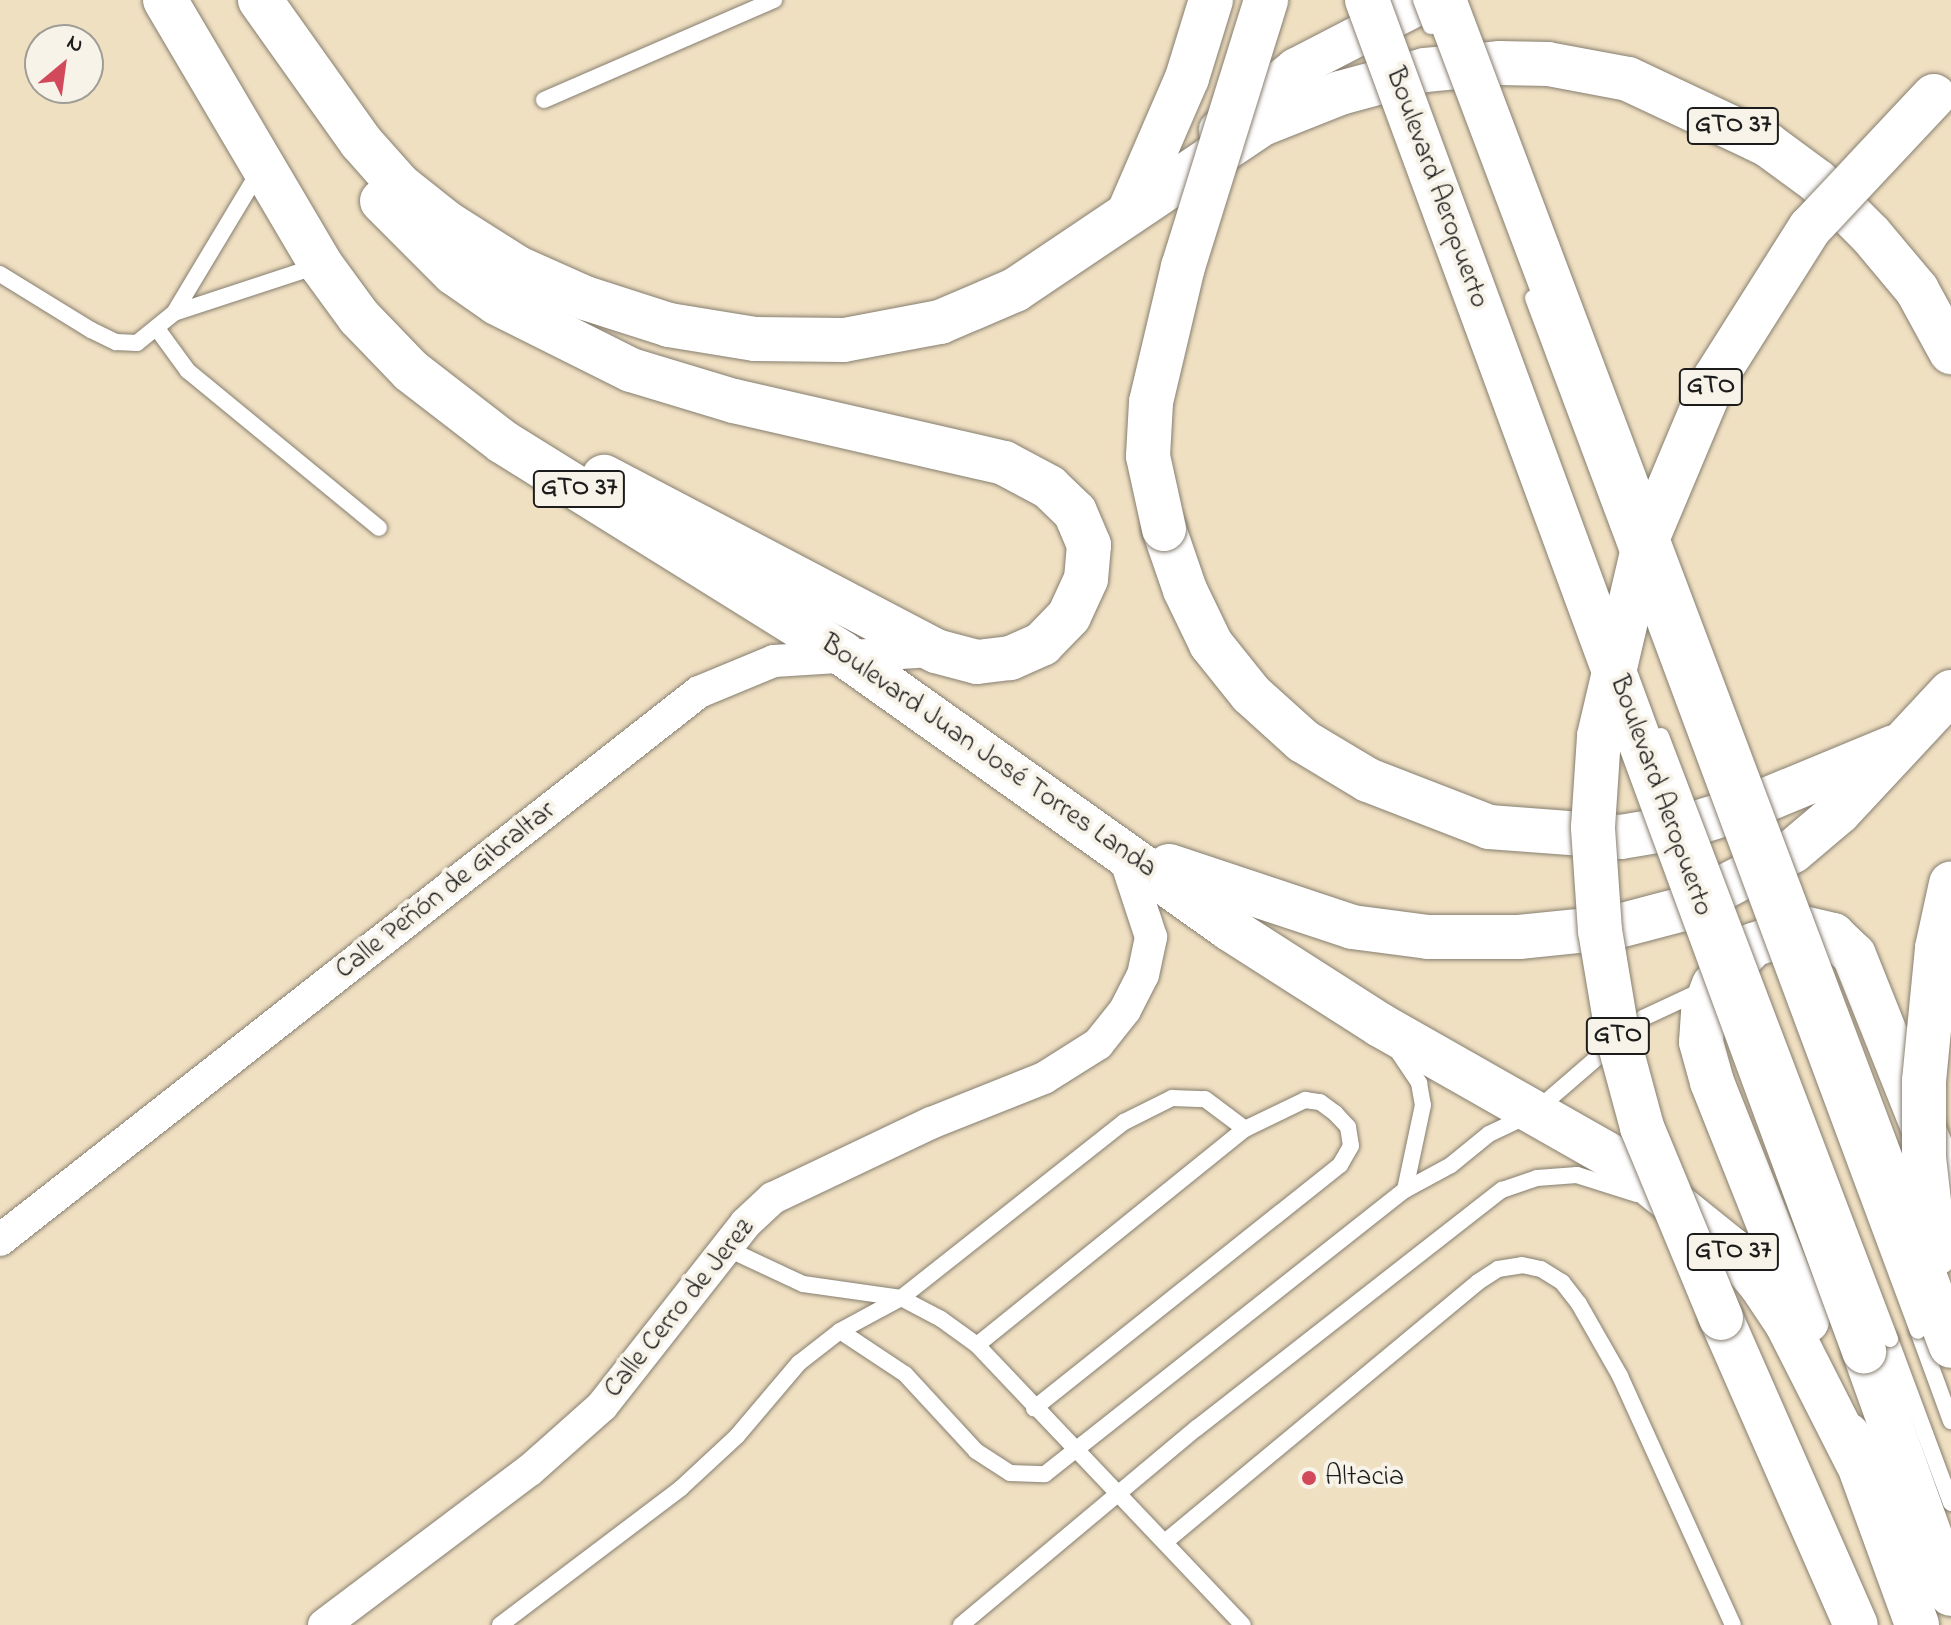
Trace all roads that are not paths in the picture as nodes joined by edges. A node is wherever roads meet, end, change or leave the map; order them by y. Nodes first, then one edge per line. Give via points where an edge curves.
1 (165, 0) edge
2 (260, 0) edge
3 (774, 0) edge
4 (1211, 0) edge
5 (1266, 0) edge
6 (1367, 0) edge
7 (1385, 0) edge
8 (1421, 0) edge
9 (1428, 0) edge
10 (1444, 0) edge
11 (286, 41) junction
12 (1440, 80) junction
13 (1951, 84) edge
14 (544, 100) dead end
15 (261, 168) junction
16 (1129, 212) junction
17 (321, 265) junction
18 (0, 274) edge
19 (1527, 283) dead end
20 (174, 313) junction
21 (1503, 314) dead end
22 (158, 330) junction
23 (1951, 352) edge
24 (503, 442) junction
25 (379, 528) dead end
26 (1609, 596) dead end
27 (936, 651) junction
28 (843, 654) junction
29 (1637, 671) dead end
30 (1951, 692) edge
31 (1653, 715) dead end
32 (1903, 743) junction
33 (1122, 849) junction
34 (1951, 884) edge
35 (1714, 985) junction
36 (1380, 1025) junction
37 (1533, 1113) junction
38 (1245, 1129) junction
39 (1405, 1190) junction
40 (1951, 1198) edge
41 (1700, 1224) junction
42 (0, 1240) edge
43 (726, 1248) junction
44 (901, 1298) junction
45 (1951, 1330) edge
46 (840, 1331) junction
47 (977, 1345) junction
48 (1951, 1346) edge
49 (1034, 1408) junction
50 (1951, 1421) edge
51 (1077, 1448) junction
52 (1857, 1462) junction
53 (1116, 1494) junction
54 (1951, 1503) edge
55 (1165, 1542) junction
56 (1951, 1594) edge
57 (324, 1625) edge
58 (500, 1625) edge
59 (961, 1625) edge
60 (1243, 1625) edge
61 (1733, 1625) edge
62 (1856, 1625) edge
63 (1917, 1625) edge

1 - 15 main road, Boulevard Juan José Torres Landa / GTO 37
2 - 11 main road, GTO 37
3 - 14 lane
4 - 16 main road via 1187,78
5 - 32 main road, bridge via 1183,267 1151,402 1148,456 1164,529 1185,590 1211,644 1251,694 1303,741 1368,780 1489,827 1621,837 1686,826 1751,806
6 - 56 main road, Boulevard Aeropuerto, bridge
7 - 21 lane
8 - 12 lane, bridge
9 - 16 street via 1360,31 1266,89
10 - 48 main road, bridge
11 - 16 main road, GTO 37 via 399,185 447,223 518,268 585,298 669,325 755,339 844,340 940,322 1015,290
11 - 27 main road via 342,145 378,196 454,273 497,303 631,370 804,418 1004,463 1075,512 1089,545 1086,579 1069,616 1042,644 1010,658 977,662
12 - 16 main road, GTO 37 via 1340,93 1262,124
12 - 23 main road, GTO 37, bridge via 1456,64 1548,64 1628,79 1714,115 1768,145 1828,191 1917,290
13 - 62 main road, GTO, bridge via 1870,161 1810,228 1715,378 1643,549 1620,629 1599,736 1593,827 1600,931 1618,1038 1642,1127
15 - 17 main road, Boulevard Juan José Torres Landa / GTO 37
15 - 20 lane
17 - 20 lane
17 - 24 main road, Boulevard Juan José Torres Landa / GTO 37 via 359,317 411,371
18 - 22 lane via 116,342 137,343
19 - 50 lane, bridge
20 - 22 lane
22 - 25 lane via 188,371
24 - 27 main road via 634,490
24 - 28 main road, Boulevard Juan José Torres Landa / GTO 37
26 - 29 lane, bridge
27 - 28 street, Calle Peñón de Gibraltar
28 - 33 main road, Boulevard Juan José Torres Landa / GTO 37
28 - 42 street, Calle Peñón de Gibraltar via 774,661 699,692
30 - 32 main road
31 - 54 lane, bridge
32 - 33 main road via 1839,812 1793,851 1680,910 1615,927 1519,937 1428,937 1352,927
33 - 36 main road, Boulevard Juan José Torres Landa / GTO 37 via 1230,929
33 - 43 street, Calle Cerro de Jerez via 1151,937 1131,999 1098,1044 1044,1078 799,1183 755,1214
34 - 45 main road, bridge via 1929,1020 1924,1112 1929,1225
35 - 37 lane via 1643,1018
35 - 40 main road via 1734,960 1765,939 1803,928 1833,935 1854,955 1875,997
35 - 52 main road via 1703,1013 1701,1042 1712,1082 1830,1379
36 - 37 main road, Boulevard Juan José Torres Landa / GTO 37
36 - 39 lane via 1419,1083 1423,1105
37 - 39 lane via 1489,1134 1451,1165
37 - 41 main road, Boulevard Juan José Torres Landa / GTO 37 via 1625,1164
38 - 44 lane via 1205,1099 1172,1098 1124,1122
38 - 47 lane
38 - 49 lane via 1285,1107 1305,1100 1320,1102 1348,1127 1351,1146 1322,1182
39 - 51 lane
41 - 52 main road, Boulevard Juan José Torres Landa / GTO 37 via 1732,1250 1787,1324
41 - 53 lane via 1628,1190 1577,1175 1537,1178 1502,1190
43 - 44 lane via 803,1284
43 - 57 street, Calle Cerro de Jerez via 602,1406 530,1470
44 - 46 lane
44 - 47 lane
46 - 51 lane via 905,1374 976,1451 1010,1473 1045,1474
46 - 58 lane via 799,1363 737,1436 681,1488
47 - 49 lane
49 - 51 lane
51 - 53 lane
52 - 63 main road
53 - 55 lane
53 - 59 lane
55 - 60 lane
55 - 61 lane via 1478,1282 1498,1269 1522,1265 1562,1282 1579,1304 1620,1376

